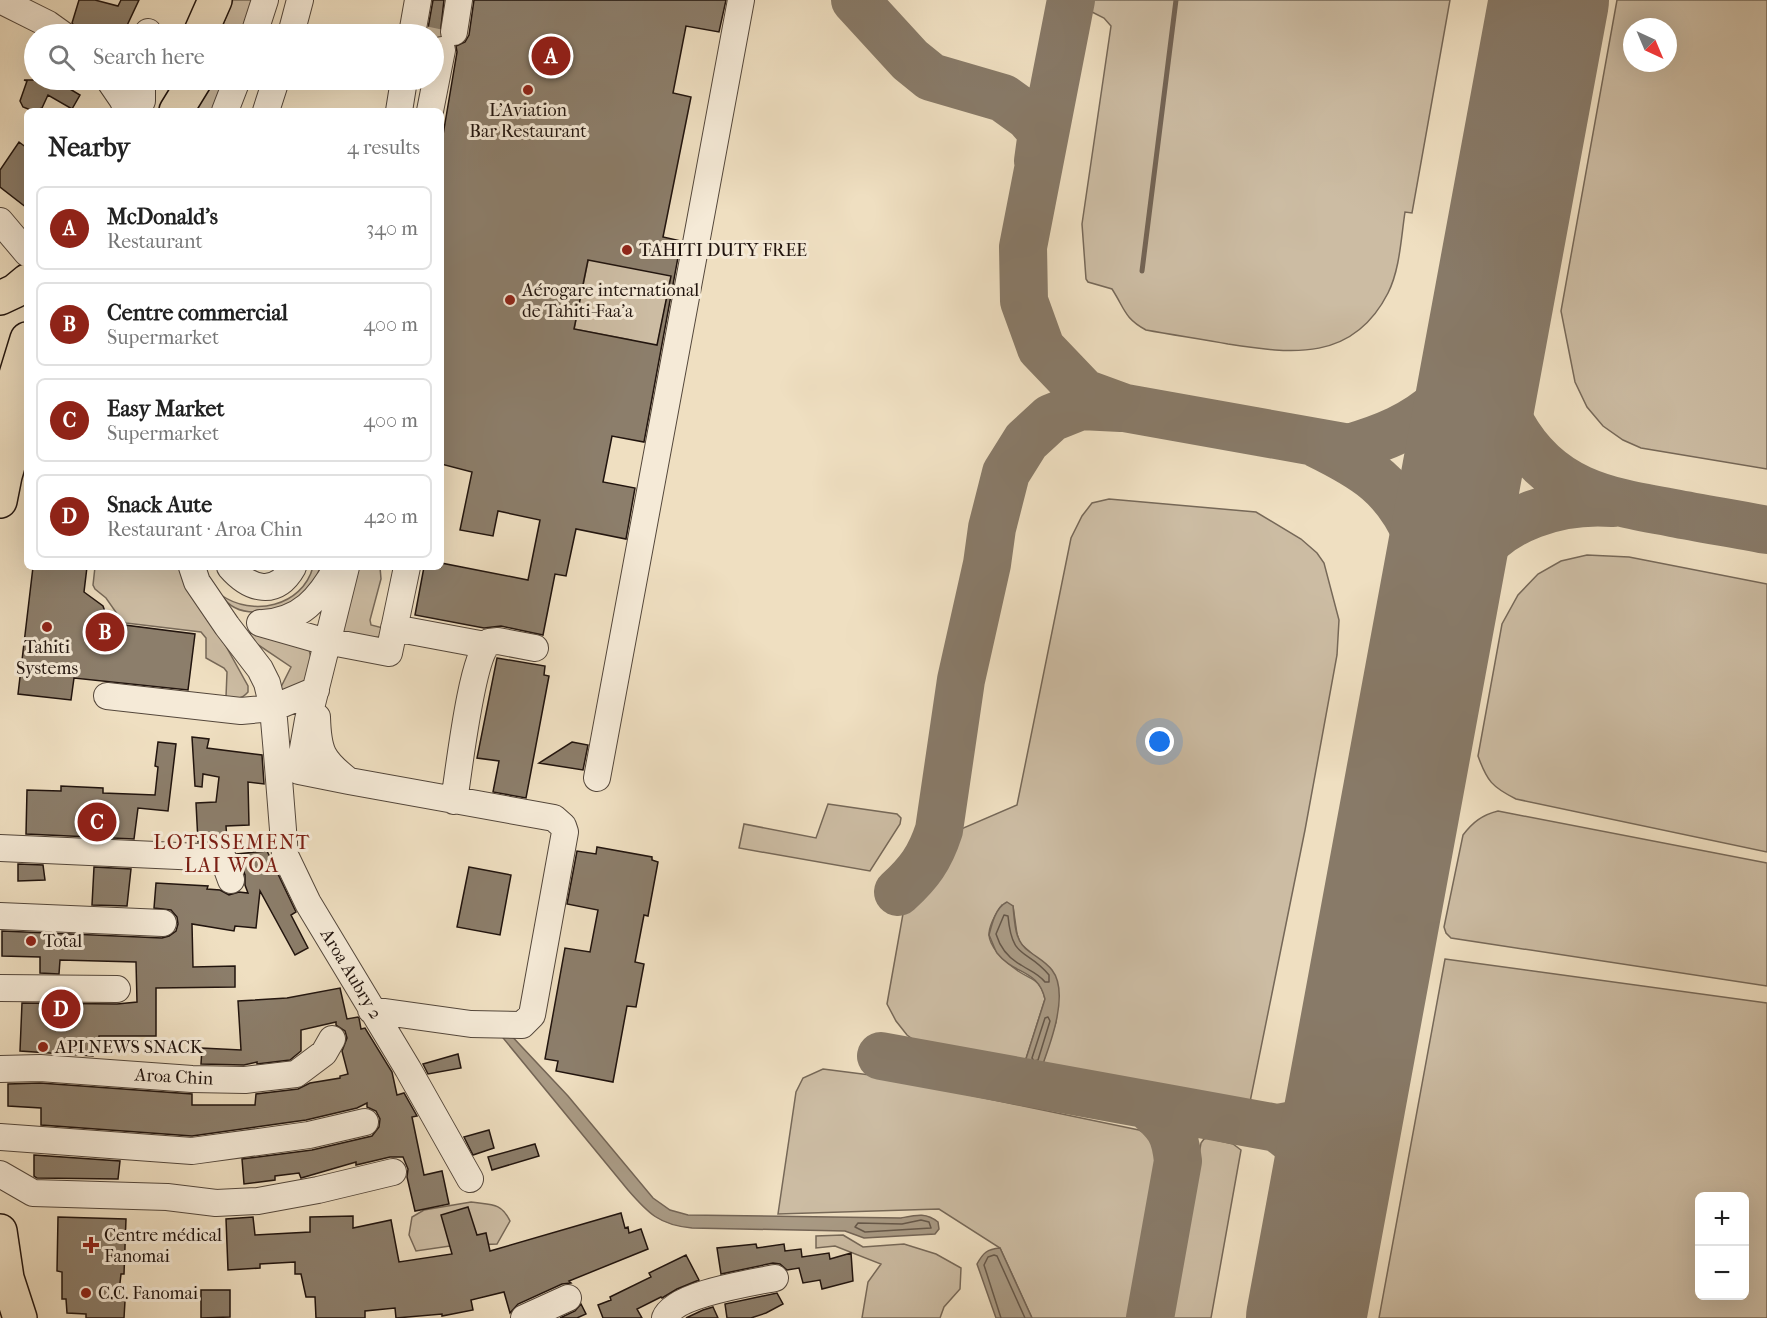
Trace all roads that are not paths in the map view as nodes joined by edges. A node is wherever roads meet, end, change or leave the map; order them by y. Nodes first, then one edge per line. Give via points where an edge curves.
1 (0, 0) edge
2 (214, 0) edge
3 (233, 0) edge
4 (265, 0) edge
5 (300, 0) edge
6 (418, 0) edge
7 (442, 0) edge
8 (451, 0) edge
9 (459, 0) edge
10 (741, 0) edge
11 (48, 24) edge
12 (204, 24) edge
13 (223, 24) edge
14 (257, 24) edge
15 (294, 24) edge
16 (414, 24) tunnel mouth
17 (442, 24) tunnel mouth
18 (444, 33) tunnel mouth
19 (444, 37) tunnel mouth
20 (115, 90) edge
21 (142, 90) edge
22 (170, 90) edge
23 (189, 90) edge
24 (233, 90) edge
25 (273, 90) edge
26 (402, 90) edge
27 (427, 90) edge
28 (434, 90) edge
29 (440, 90) edge
30 (126, 108) edge
31 (138, 108) edge
32 (158, 108) edge
33 (178, 108) edge
34 (226, 108) edge
35 (267, 108) edge
36 (399, 108) edge
37 (424, 108) edge
38 (431, 108) edge
39 (439, 108) edge
40 (0, 221) edge
41 (24, 249) edge
42 (24, 284) edge
43 (0, 298) edge
44 (24, 310) edge
45 (0, 320) edge
46 (24, 357) edge
47 (24, 414) edge
48 (0, 431) edge
49 (11, 477) edge
50 (233, 570) edge
51 (290, 570) edge
52 (407, 570) edge
53 (332, 573) edge
54 (195, 574) edge
55 (260, 623) junction
56 (394, 628) junction
57 (328, 641) junction
58 (485, 645) junction
59 (535, 648) dead end
60 (316, 690) junction
61 (107, 696) dead end
62 (273, 708) junction
63 (277, 754) junction
64 (299, 771) junction
65 (597, 778) dead end
66 (350, 782) junction
67 (454, 801) junction
68 (0, 848) edge
69 (231, 880) dead end
70 (0, 916) edge
71 (163, 923) dead end
72 (0, 988) edge
73 (117, 989) dead end
74 (371, 1010) junction
75 (332, 1039) dead end
76 (0, 1069) edge
77 (365, 1122) dead end
78 (0, 1137) edge
79 (393, 1172) dead end
80 (0, 1174) edge
81 (470, 1179) dead end
82 (0, 1231) edge
83 (775, 1278) dead end
84 (568, 1298) dead end
85 (17, 1317) edge
86 (524, 1318) edge
87 (665, 1318) edge

1 - 11 street
2 - 12 main road
3 - 13 main road
4 - 14 street
5 - 15 street
6 - 16 street
7 - 17 street
8 - 18 street
9 - 19 street
10 - 65 street
20 - 30 street
21 - 31 street
22 - 32 main road
23 - 33 main road
24 - 34 street
25 - 35 street
26 - 36 street
27 - 37 street
28 - 38 street
29 - 39 street
40 - 41 street
42 - 43 main road
44 - 45 main road
46 - 48 main road
47 - 49 main road
50 - 51 street via 246,582 261,587 280,582
52 - 56 street
53 - 55 street via 294,617
53 - 57 street
54 - 55 street via 229,612
54 - 62 street, Aroa Aubry 2 via 260,669
55 - 57 street
56 - 57 street via 389,653
56 - 58 street
57 - 60 street
58 - 59 street via 498,640
58 - 67 street via 475,679
60 - 62 street
60 - 64 street
60 - 66 street via 320,750
61 - 62 street via 241,711
62 - 63 street, Aroa Aubry 2
63 - 64 street via 286,765
63 - 74 street, Aroa Aubry 2 via 285,855 308,903
64 - 66 street
66 - 67 street
67 - 74 street via 554,818 563,826 532,1015 522,1025 495,1026
68 - 69 street via 223,858
70 - 71 street
72 - 73 street
74 - 81 street, Aroa Aubry 2
75 - 76 street, Aroa Chin via 324,1053 296,1074 245,1080
77 - 78 street via 309,1135 192,1151
79 - 80 street via 318,1191 216,1203 167,1197 33,1193
82 - 85 main road
83 - 87 street via 719,1288 674,1306
84 - 86 street

